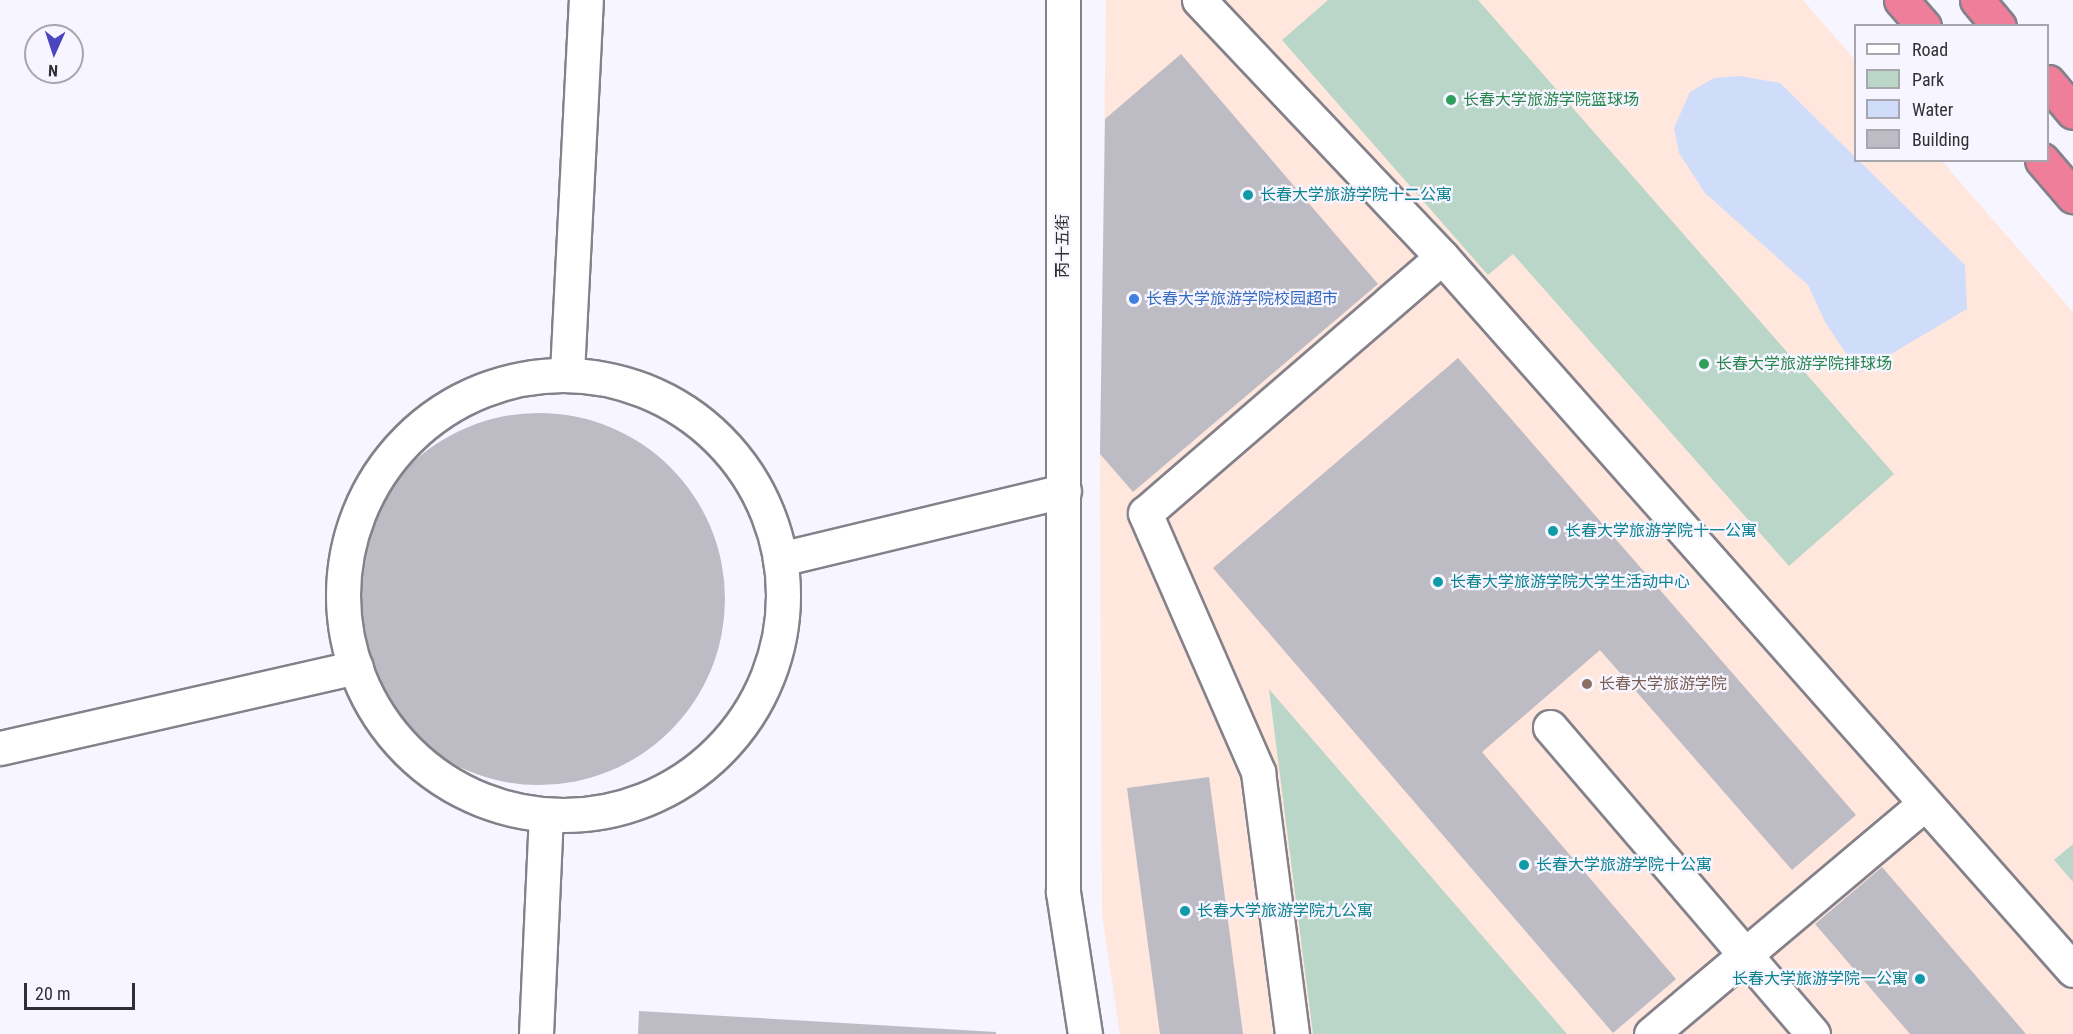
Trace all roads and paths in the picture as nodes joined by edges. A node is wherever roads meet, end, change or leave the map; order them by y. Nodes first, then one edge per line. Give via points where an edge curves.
1 (586, 0) edge
2 (1063, 0) edge
3 (1199, 0) edge
4 (1901, 0) edge
5 (1977, 0) edge
6 (1922, 24) edge
7 (1997, 24) edge
8 (2049, 83) edge
9 (2073, 112) edge
10 (2044, 162) edge
11 (2073, 196) edge
12 (1442, 257) junction
13 (567, 373) junction
14 (1064, 491) junction
15 (780, 559) junction
16 (356, 667) junction
17 (1550, 727) dead end
18 (0, 748) edge
19 (1925, 803) junction
20 (546, 816) junction
21 (1745, 954) junction
22 (2073, 970) edge
23 (536, 1034) edge
24 (1085, 1034) edge
25 (1292, 1034) edge
26 (1651, 1034) edge
27 (1813, 1034) edge

1 - 13 street
2 - 14 street, 丙十五街
3 - 12 street
4 - 6 highway
5 - 7 highway
8 - 9 highway
10 - 11 highway
12 - 19 street
12 - 25 street via 1145,513 1258,772
13 - 15 street via 637,386 699,420 747,472 777,536
13 - 16 street via 497,383 429,418 377,474 346,544 342,620
14 - 15 street
14 - 24 street, 丙十五街 via 1062,891
15 - 20 street via 785,605 770,674 735,735 682,782 617,810
16 - 18 street
16 - 20 street via 363,693 409,755 472,798
17 - 21 street
19 - 21 street
19 - 22 street
20 - 23 street
21 - 26 street
21 - 27 street

